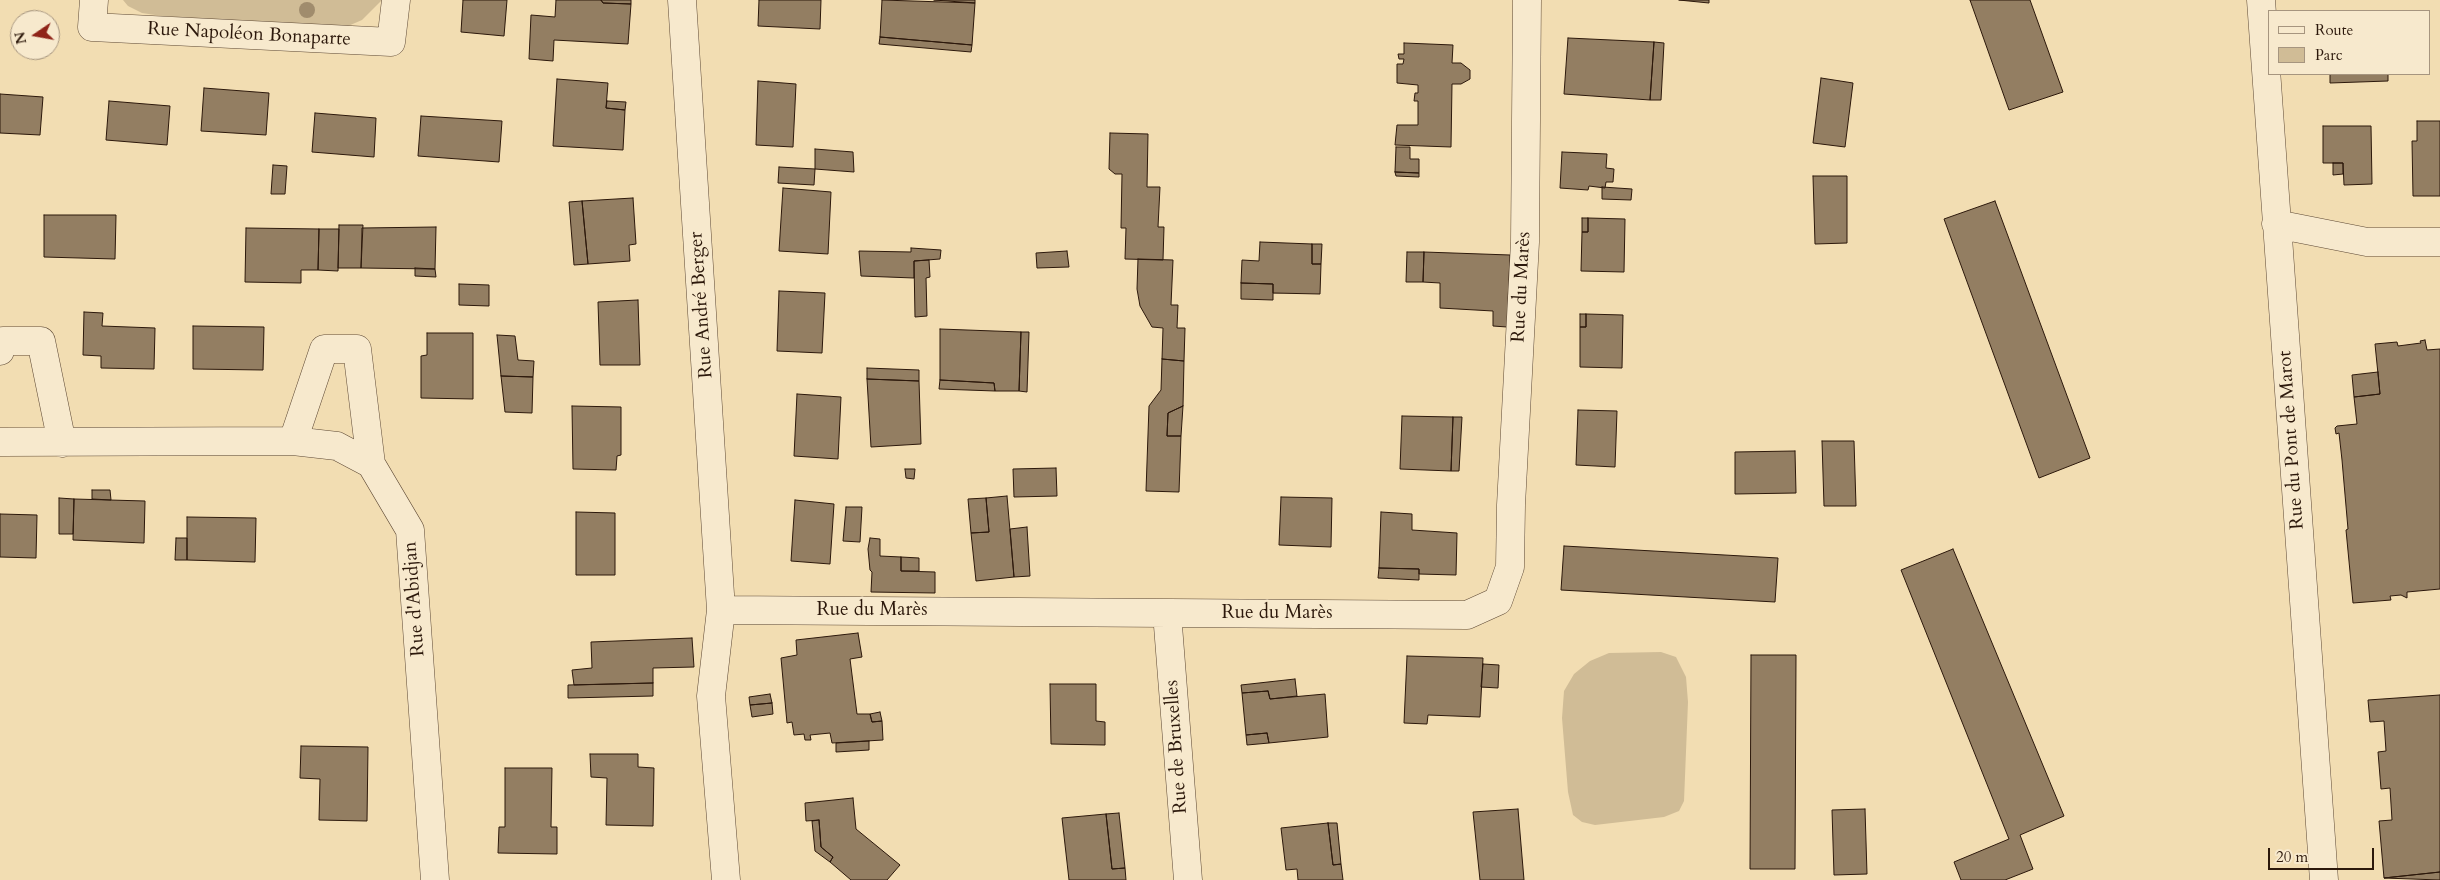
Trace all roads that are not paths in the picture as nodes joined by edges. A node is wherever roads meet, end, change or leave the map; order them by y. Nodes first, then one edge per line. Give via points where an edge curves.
1 (94, 0) edge
2 (396, 0) edge
3 (682, 0) edge
4 (1527, 0) edge
5 (2261, 0) edge
6 (2276, 224) junction
7 (2440, 242) edge
8 (0, 351) edge
9 (293, 441) junction
10 (0, 442) edge
11 (62, 443) junction
12 (371, 464) junction
13 (721, 610) junction
14 (1167, 613) junction
15 (435, 880) edge
16 (726, 880) edge
17 (1188, 880) edge
18 (2324, 880) edge

1 - 2 street, Rue Napoléon Bonaparte via 92,26 391,42
3 - 13 street, Rue André Berger
4 - 14 street, Rue du Marès via 1525,242 1510,567 1498,601 1468,615
5 - 6 street, Rue du Pont de Marot
6 - 7 street via 2367,242
6 - 18 street, Rue du Pont de Marot
8 - 11 street via 3,340 41,341
9 - 11 street
9 - 12 street via 337,446
9 - 12 street via 324,349 357,349
10 - 11 street
12 - 15 street, Rue d'Abidjan via 410,530
13 - 14 street, Rue du Marès
13 - 16 street via 711,696
14 - 17 street, Rue de Bruxelles

